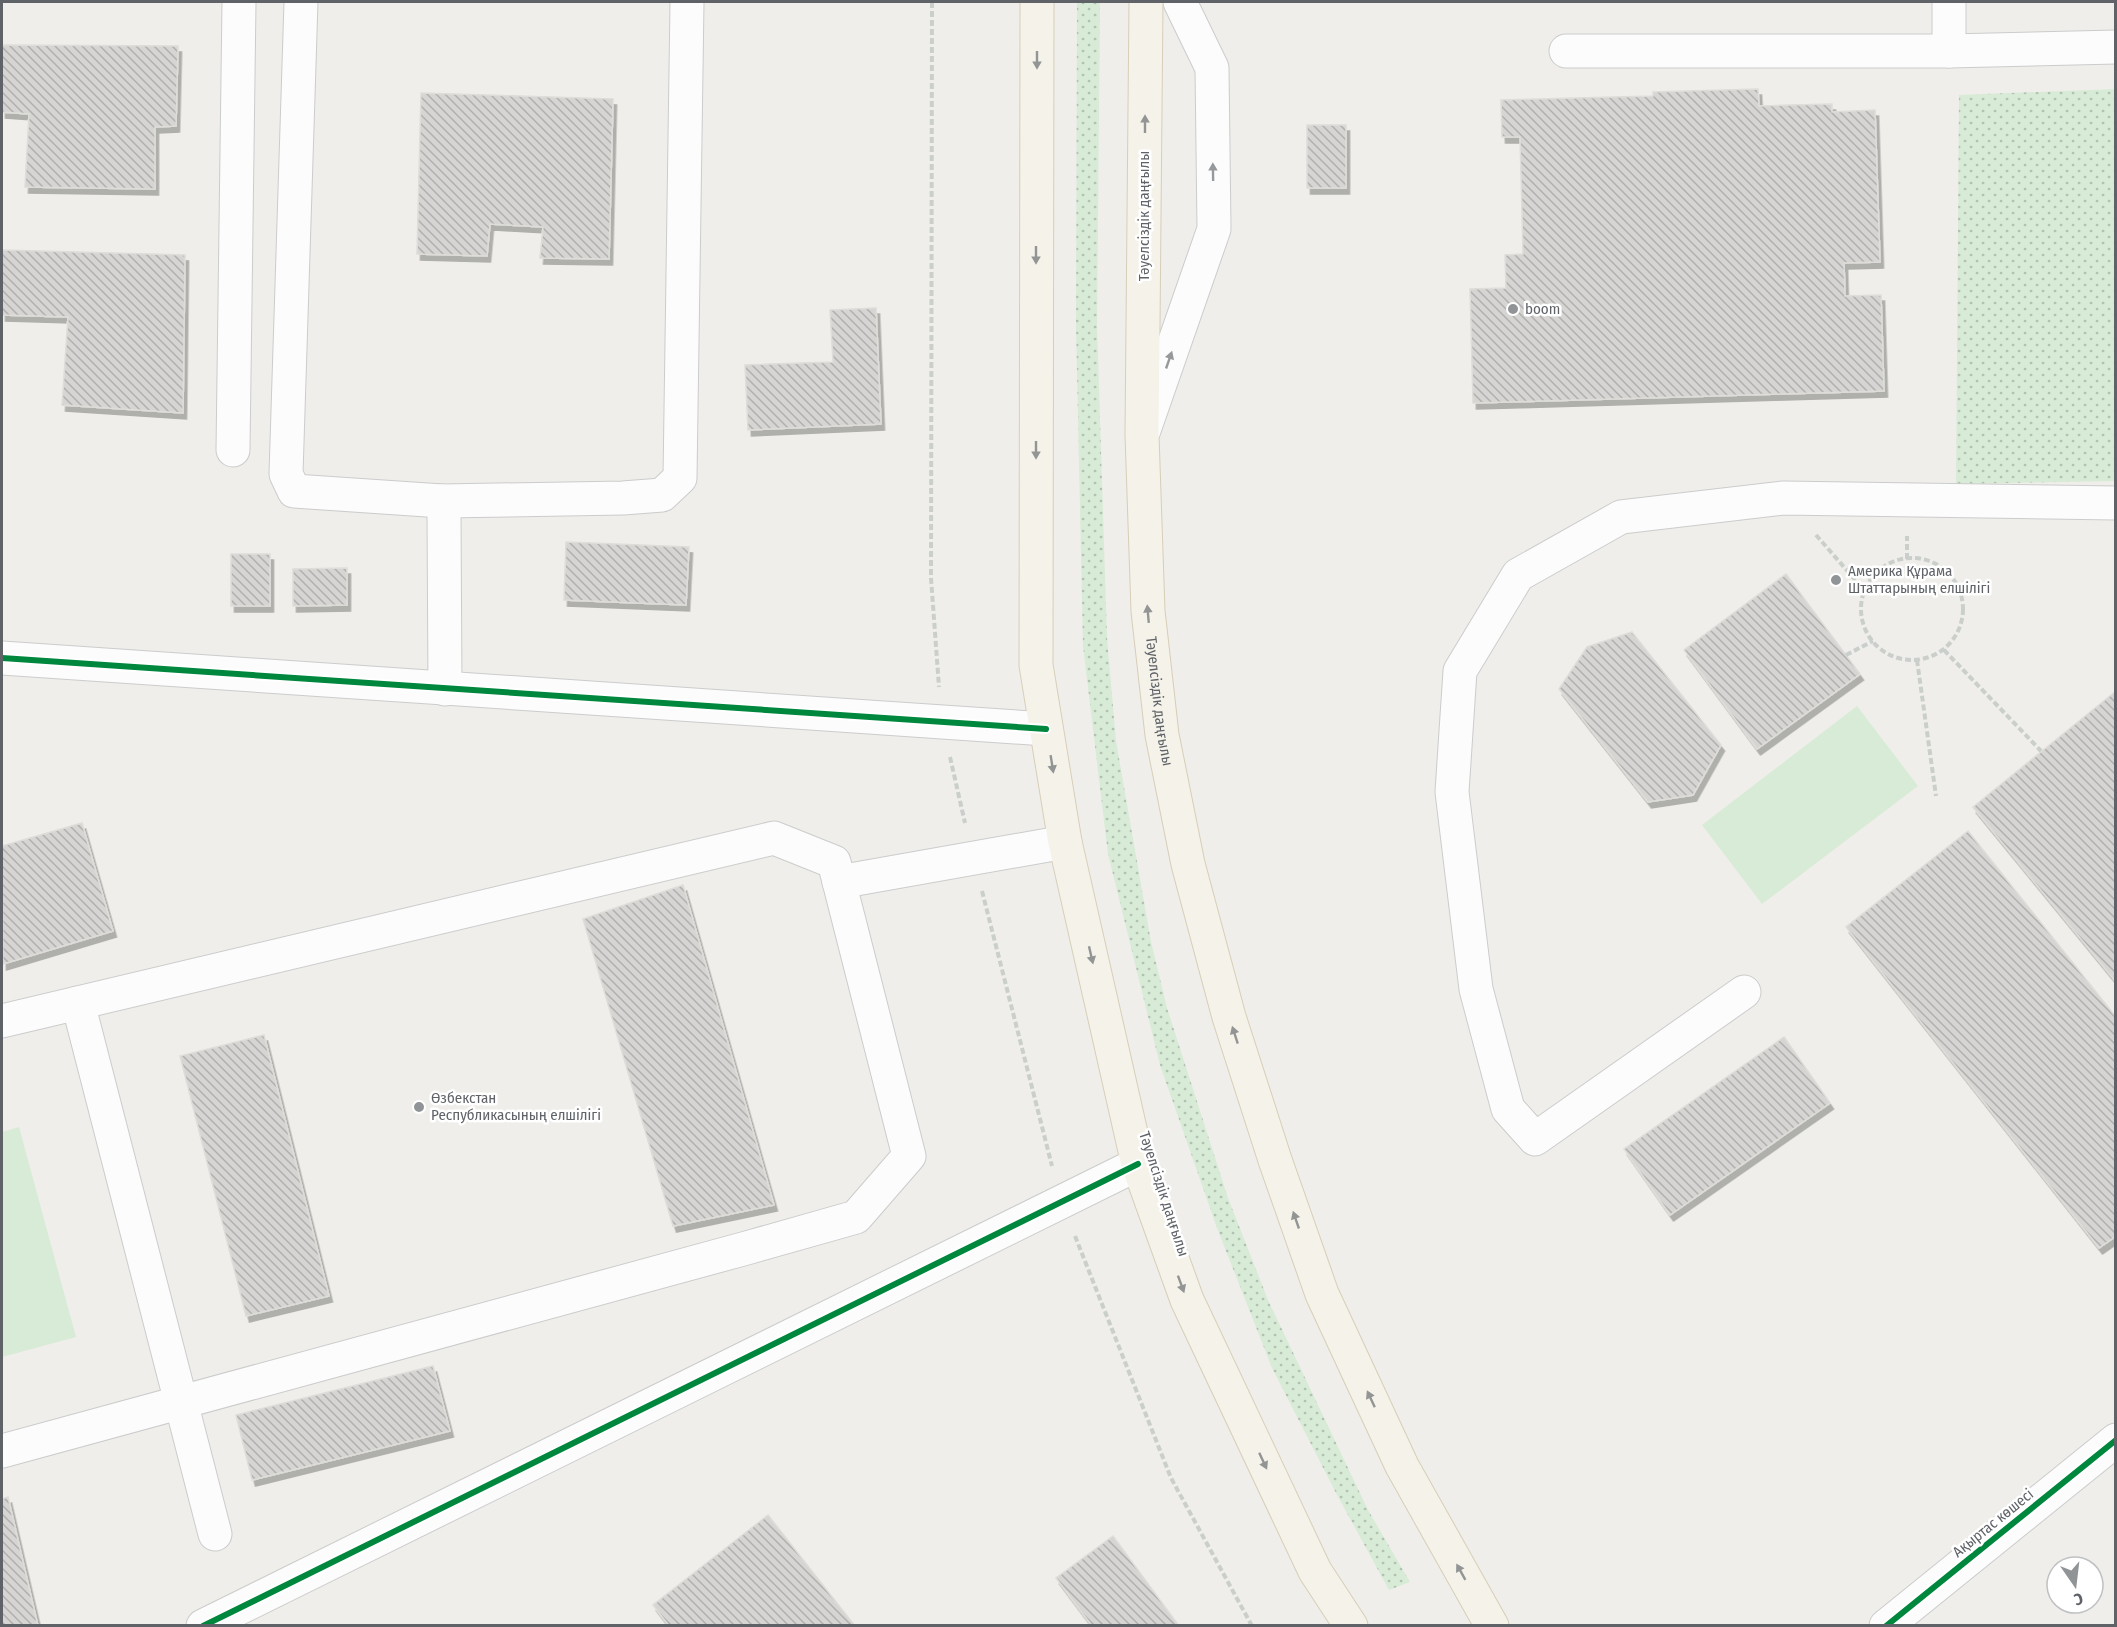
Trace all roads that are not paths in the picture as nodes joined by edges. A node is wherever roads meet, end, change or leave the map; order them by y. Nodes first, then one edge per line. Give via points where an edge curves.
1 (238, 2) edge
2 (301, 2) edge
3 (687, 2) edge
4 (1037, 2) edge
5 (1146, 2) edge
6 (1180, 2) edge
7 (1949, 2) edge
8 (2115, 47) edge
9 (1566, 51) dead end
10 (1949, 51) junction
11 (1142, 435) junction
12 (233, 450) dead end
13 (442, 501) junction
14 (2115, 502) edge
15 (2, 658) edge
16 (445, 689) junction
17 (1046, 729) junction
18 (1065, 842) junction
19 (839, 882) junction
20 (1743, 992) dead end
21 (78, 1003) junction
22 (2, 1021) edge
23 (1138, 1164) junction
24 (181, 1402) junction
25 (2115, 1440) edge
26 (2, 1451) edge
27 (215, 1534) dead end
28 (1490, 1625) edge
29 (203, 1626) edge
30 (1351, 1626) edge
31 (1886, 1626) edge

1 - 12 street
2 - 13 street via 286,474 294,491
3 - 13 street via 680,478 663,495
4 -> 17 main road, Тәуелсіздік даңғылы via 1035,665
11 -> 5 main road, Тәуелсіздік даңғылы
11 -> 6 street via 1214,230 1212,68
7 - 10 street
8 - 10 street
9 - 10 street
28 -> 11 main road, Тәуелсіздік даңғылы via 1402,1466 1322,1294 1229,1017 1188,864 1162,735 1148,611
13 - 16 street
14 - 20 street via 1783,498 1621,517 1518,575 1460,671 1452,792 1476,989 1508,1108 1535,1139
15 - 16 street
16 - 17 street
17 -> 18 main road, Тәуелсіздік даңғылы
18 - 19 street
18 -> 23 main road, Тәуелсіздік даңғылы
19 - 21 street via 834,862 774,838
19 - 24 street via 909,1156 856,1216
21 - 22 street
21 - 24 street
23 - 29 street
23 -> 30 main road, Тәуелсіздік даңғылы via 1186,1300 1315,1571
24 - 26 street
24 - 27 street
25 - 31 street, Ақыртас көшесі

